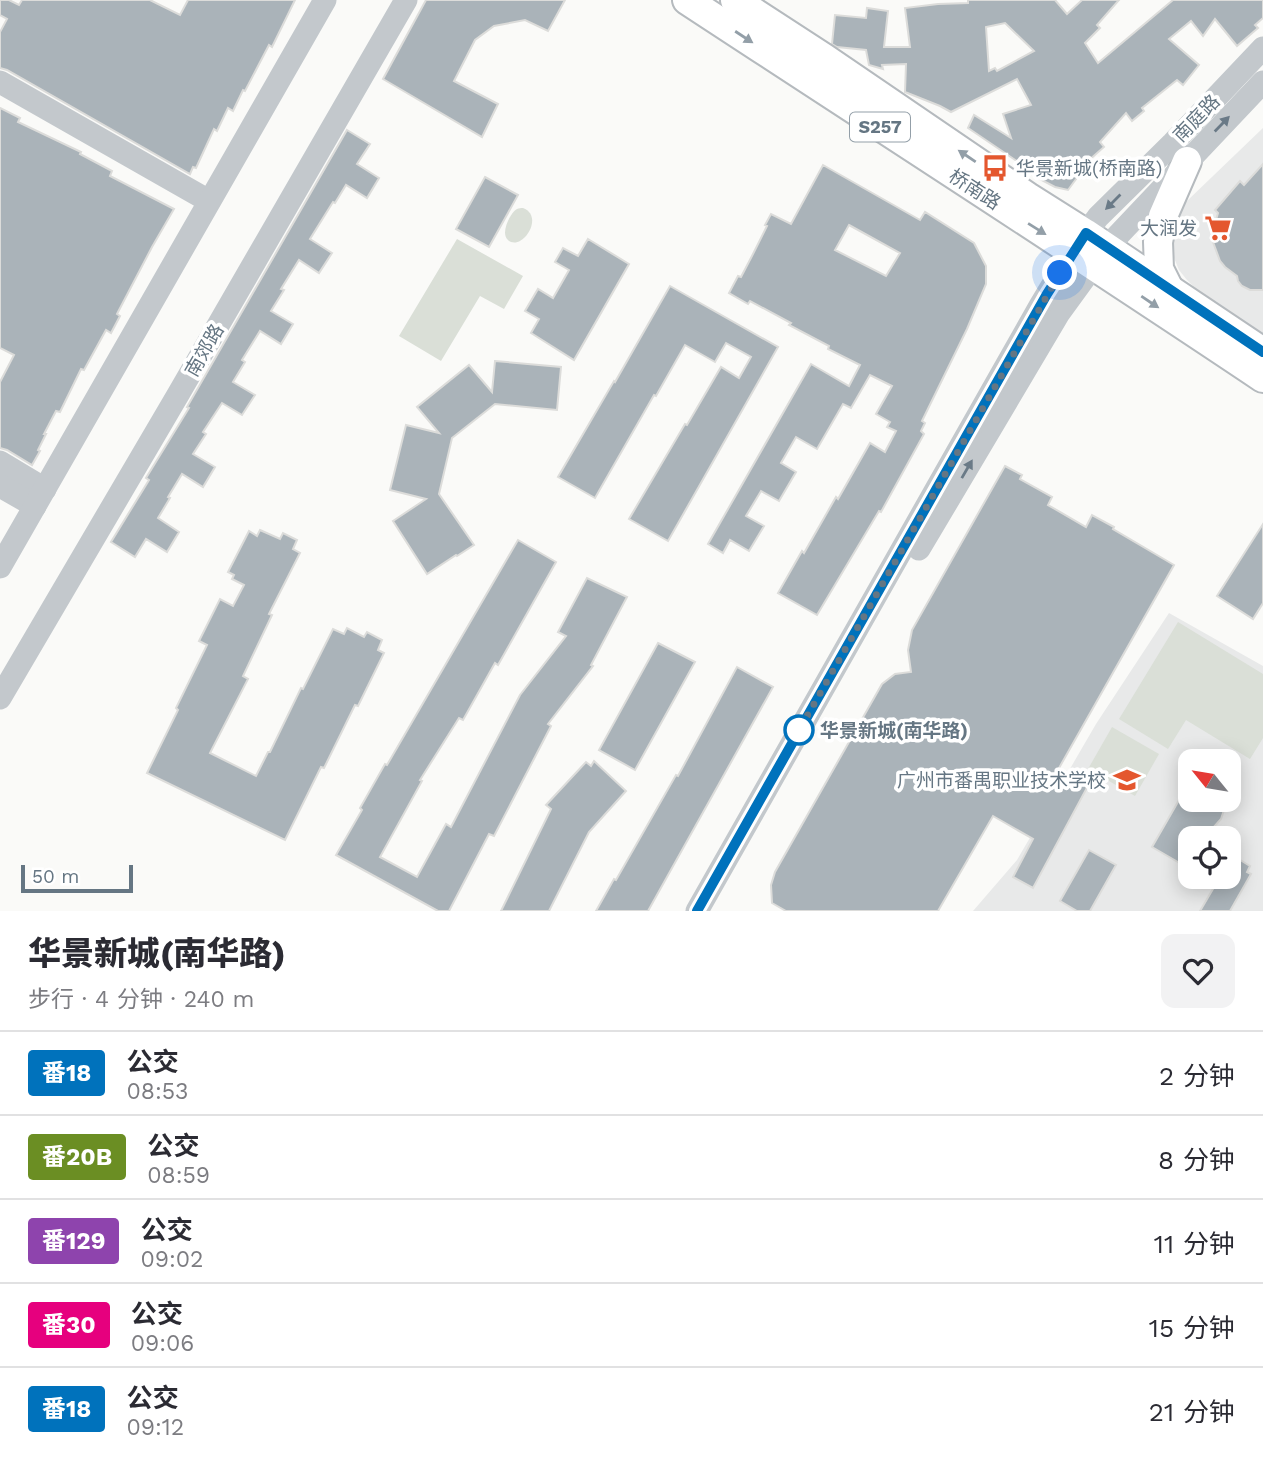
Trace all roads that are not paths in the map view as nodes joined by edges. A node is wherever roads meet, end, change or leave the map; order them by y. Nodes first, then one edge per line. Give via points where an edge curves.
1 (325, 0) edge
2 (406, 0) edge
3 (687, 0) edge
4 (734, 0) edge
5 (1263, 48) edge
6 (0, 82) edge
7 (1263, 82) edge
8 (1187, 161) junction
9 (209, 201) junction
10 (1090, 249) junction
11 (1169, 289) junction
12 (1263, 352) edge
13 (1263, 378) edge
14 (0, 462) edge
15 (0, 486) edge
16 (40, 497) junction
17 (0, 567) edge
18 (0, 698) edge
19 (704, 910) edge

1 - 9 street
2 - 18 street, 南郊路
3 -> 10 main road, 桥南路 / S257 via 1016,216
10 -> 4 main road, 桥南路 / S257 via 1028,197
5 -> 10 street, 南庭路 via 1098,217
6 - 9 street
8 -> 7 street, 南庭路
8 - 10 street, 南庭路
8 - 11 main road via 1163,216 1158,242 1159,269
9 - 16 street
10 - 11 main road, 桥南路 / S257
10 -> 13 main road, 桥南路 / S257
10 - 19 street via 1059,313
11 - 12 main road, 桥南路 / S257
14 - 16 street
15 - 16 street
16 - 17 street

